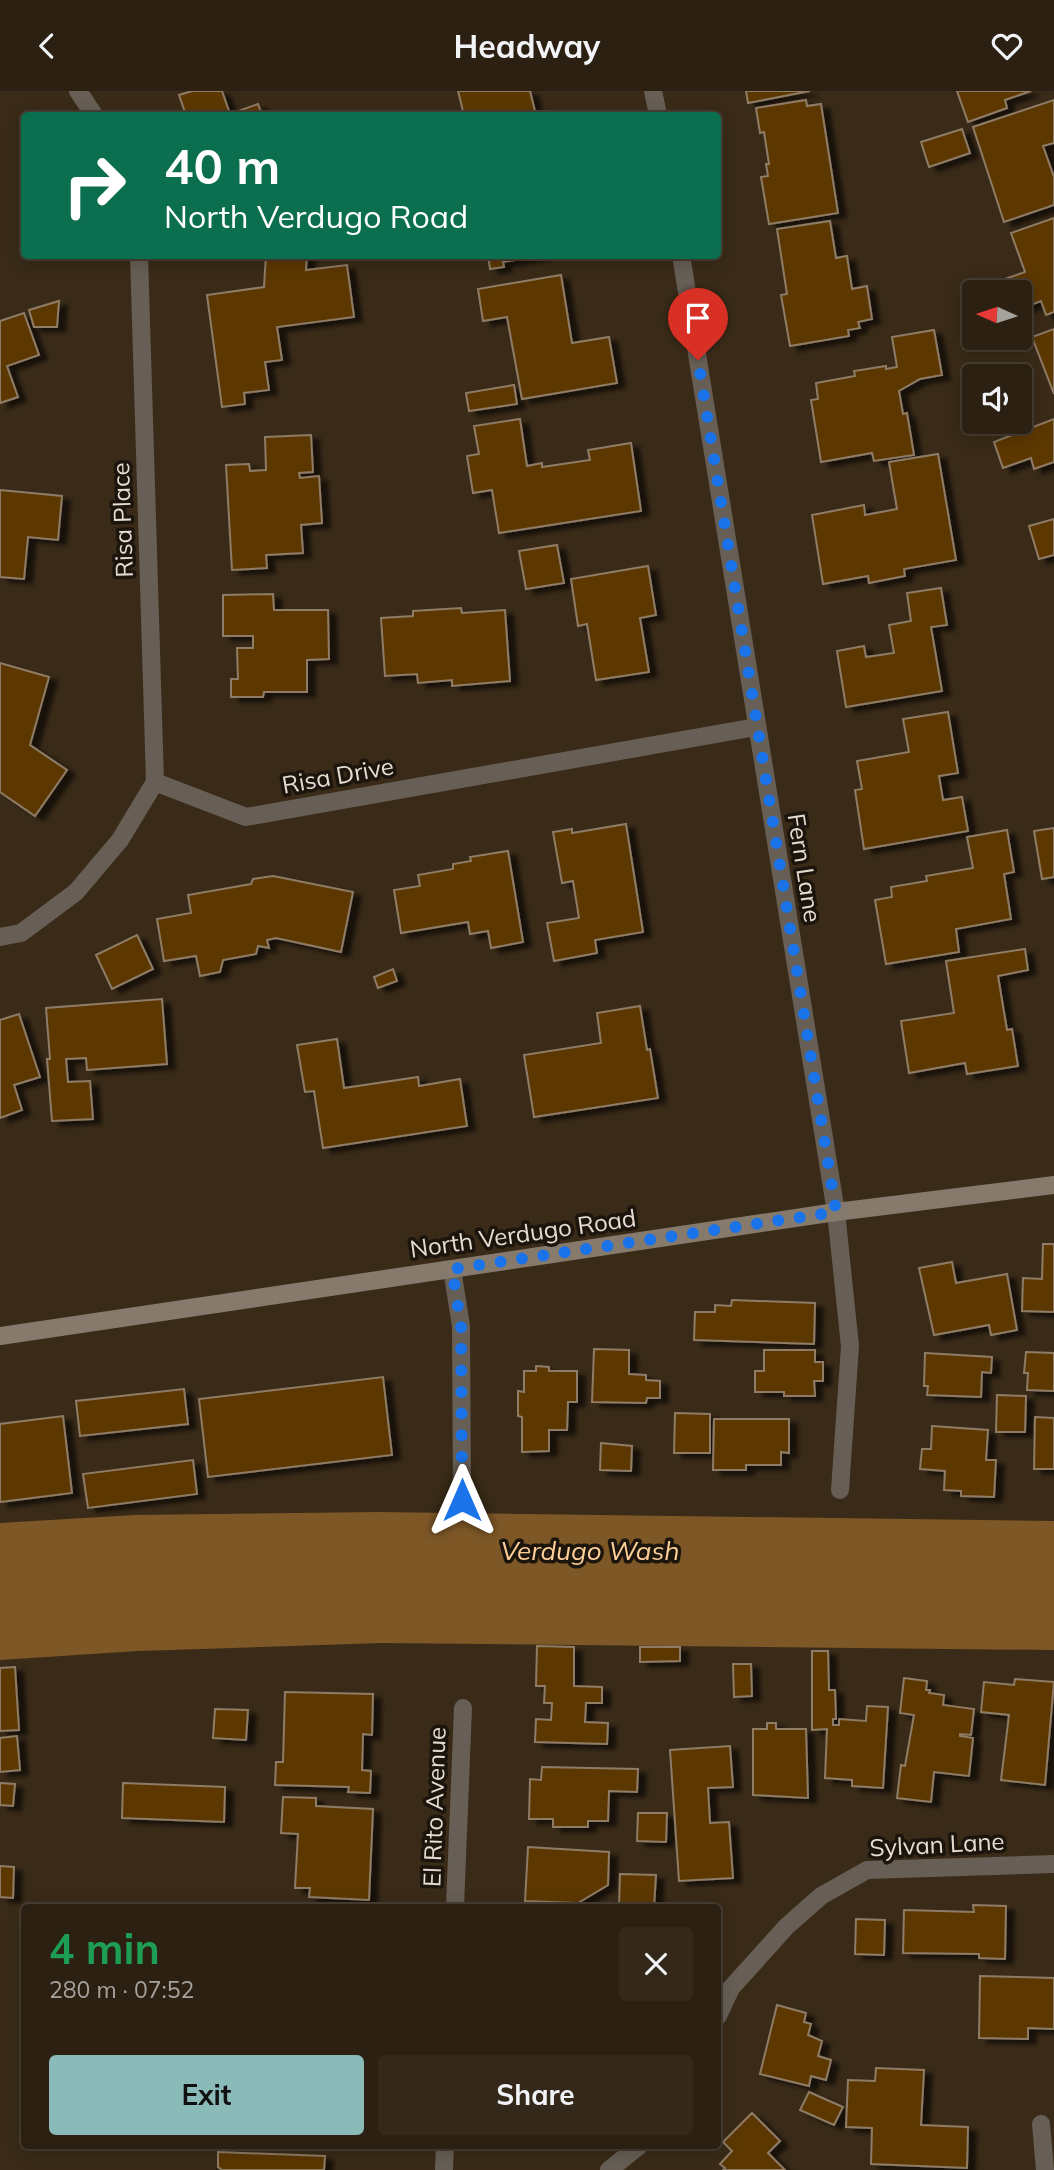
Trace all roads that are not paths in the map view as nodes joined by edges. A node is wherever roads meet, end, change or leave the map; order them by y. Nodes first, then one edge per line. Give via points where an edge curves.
1 (78, 91) edge
2 (653, 91) edge
3 (92, 112) edge
4 (657, 112) edge
5 (139, 259) edge
6 (682, 259) edge
7 (756, 727) junction
8 (155, 782) junction
9 (0, 937) edge
10 (1054, 1185) edge
11 (836, 1212) junction
12 (452, 1269) junction
13 (0, 1336) edge
14 (840, 1490) dead end
15 (462, 1500) dead end
16 (463, 1708) dead end
17 (1054, 1864) edge
18 (455, 1904) edge
19 (721, 2010) edge
20 (1041, 2124) dead end
21 (445, 2149) edge
22 (635, 2149) edge
23 (444, 2170) edge
24 (609, 2170) edge
25 (1045, 2170) edge

1 - 3 street
2 - 4 street
5 - 8 street, Risa Place
6 - 7 street, Fern Lane
7 - 8 street, Risa Drive via 246,817
7 - 11 street, Fern Lane
8 - 9 street via 120,840 76,892 21,933
10 - 11 main road, North Verdugo Road
11 - 12 main road, North Verdugo Road
11 - 14 street, Fern Lane via 850,1346
12 - 13 main road, North Verdugo Road
12 - 15 street via 461,1326
16 - 18 street, El Rito Avenue
17 - 19 street, Sylvan Lane via 867,1870 821,1896 788,1926 731,1988
20 - 25 street
21 - 23 street
22 - 24 street

